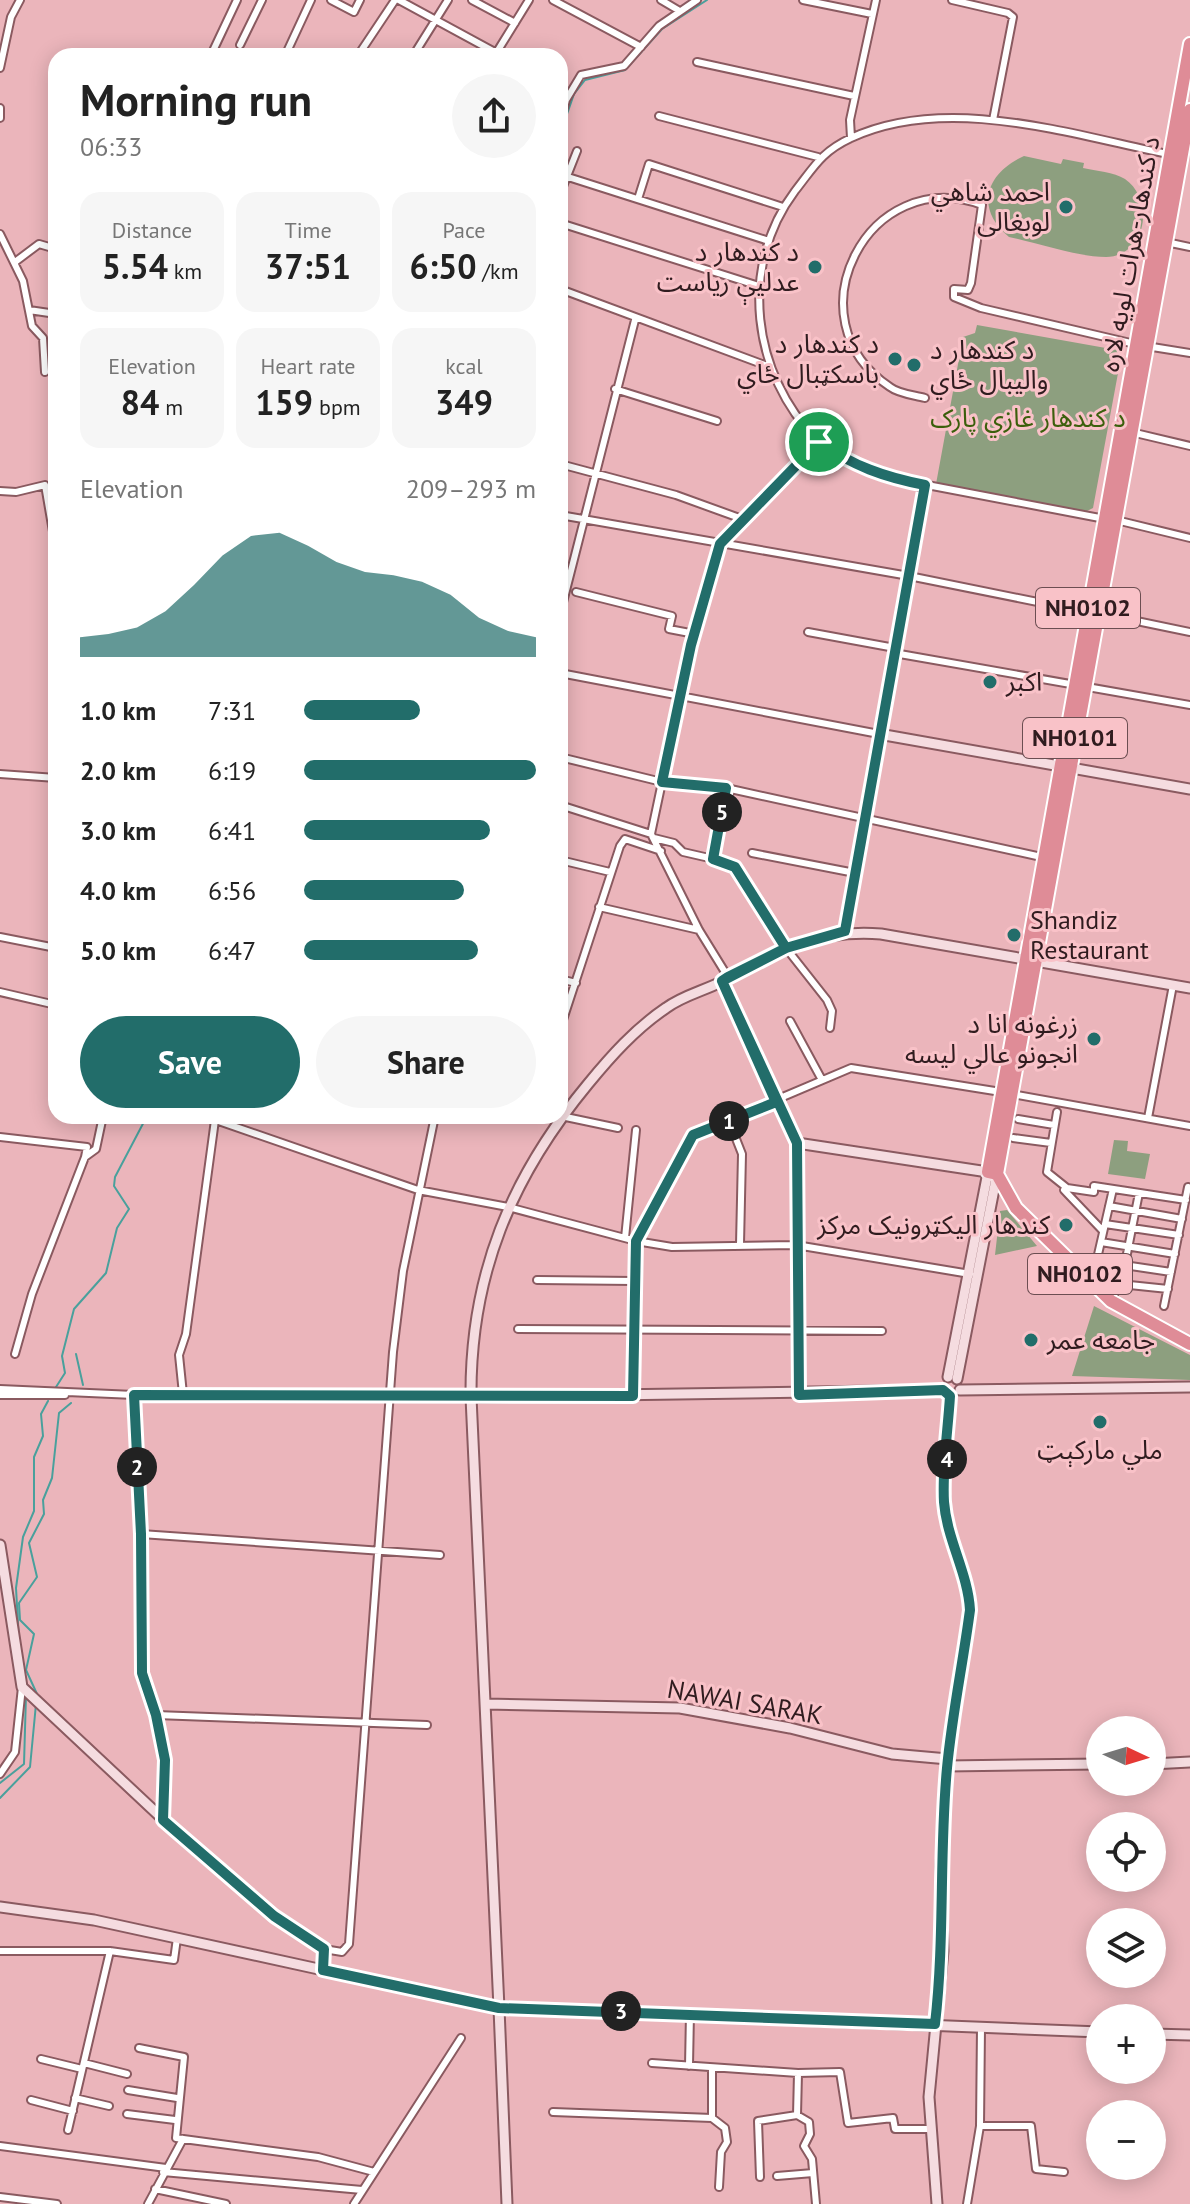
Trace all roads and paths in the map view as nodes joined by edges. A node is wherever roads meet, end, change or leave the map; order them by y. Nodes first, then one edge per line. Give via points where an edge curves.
1 (18, 0) edge
2 (237, 0) edge
3 (262, 0) edge
4 (311, 0) edge
5 (331, 0) edge
6 (360, 0) edge
7 (397, 0) edge
8 (448, 0) edge
9 (472, 0) edge
10 (529, 0) edge
11 (553, 0) edge
12 (661, 0) edge
13 (697, 0) edge
14 (803, 0) edge
15 (876, 0) edge
16 (952, 0) edge
17 (678, 10) junction
18 (872, 14) junction
19 (436, 21) junction
20 (515, 23) junction
21 (1190, 44) edge
22 (240, 45) dead end
23 (641, 47) junction
24 (214, 48) edge
25 (289, 48) edge
26 (363, 48) edge
27 (418, 48) edge
28 (484, 48) edge
29 (501, 48) edge
30 (697, 62) dead end
31 (0, 68) edge
32 (854, 96) junction
33 (568, 97) edge
34 (0, 108) edge
35 (1190, 110) edge
36 (659, 116) dead end
37 (0, 118) edge
38 (993, 120) junction
39 (851, 138) junction
40 (577, 151) dead end
41 (818, 157) junction
42 (1181, 157) edge
43 (568, 177) joint
44 (638, 199) junction
45 (783, 207) junction
46 (568, 226) edge
47 (0, 234) edge
48 (769, 241) junction
49 (1161, 241) junction
50 (48, 247) edge
51 (1190, 247) edge
52 (15, 262) junction
53 (759, 286) junction
54 (568, 292) edge
55 (29, 310) junction
56 (48, 313) edge
57 (635, 320) junction
58 (1141, 345) junction
59 (1190, 353) edge
60 (770, 367) junction
61 (45, 372) dead end
62 (615, 389) junction
63 (925, 398) dead end
64 (717, 421) dead end
65 (1126, 431) junction
66 (819, 442) junction
67 (1190, 446) edge
68 (568, 466) edge
69 (595, 472) junction
70 (925, 485) junction
71 (0, 491) edge
72 (48, 502) edge
73 (568, 516) edge
74 (583, 518) junction
75 (745, 520) junction
76 (1110, 520) junction
77 (1190, 538) edge
78 (720, 544) junction
79 (568, 570) edge
80 (909, 576) junction
81 (576, 592) dead end
82 (1094, 614) junction
83 (808, 632) dead end
84 (1190, 632) edge
85 (695, 634) junction
86 (895, 651) junction
87 (568, 674) edge
88 (1079, 686) junction
89 (680, 695) junction
90 (1190, 705) edge
91 (879, 734) junction
92 (568, 759) edge
93 (1065, 767) junction
94 (0, 774) edge
95 (48, 777) edge
96 (662, 782) junction
97 (726, 788) junction
98 (1190, 789) edge
99 (568, 808) edge
100 (865, 819) junction
101 (652, 836) junction
102 (661, 851) junction
103 (752, 853) dead end
104 (1049, 858) junction
105 (713, 859) junction
106 (568, 862) edge
107 (610, 872) junction
108 (855, 873) junction
109 (599, 907) junction
110 (699, 930) junction
111 (845, 931) junction
112 (0, 937) edge
113 (48, 946) edge
114 (786, 948) junction
115 (1029, 960) junction
116 (725, 979) junction
117 (568, 981) edge
118 (576, 983) junction
119 (1173, 985) junction
120 (1190, 988) edge
121 (0, 992) edge
122 (48, 1003) edge
123 (568, 1006) edge
124 (790, 1021) dead end
125 (830, 1028) dead end
126 (822, 1080) junction
127 (1006, 1093) junction
128 (776, 1102) junction
129 (568, 1108) edge
130 (1057, 1112) dead end
131 (568, 1117) edge
132 (1148, 1118) junction
133 (1018, 1119) dead end
134 (729, 1121) junction
135 (101, 1124) edge
136 (214, 1124) edge
137 (227, 1124) edge
138 (433, 1124) edge
139 (555, 1124) edge
140 (1054, 1125) junction
141 (1190, 1126) edge
142 (618, 1128) dead end
143 (636, 1130) dead end
144 (0, 1137) edge
145 (1013, 1138) dead end
146 (797, 1143) junction
147 (1051, 1143) junction
148 (85, 1157) junction
149 (992, 1173) junction
150 (1188, 1187) edge
151 (1113, 1189) junction
152 (418, 1190) junction
153 (1064, 1190) dead end
154 (1139, 1193) junction
155 (1186, 1200) junction
156 (1109, 1206) junction
157 (508, 1207) junction
158 (1136, 1211) junction
159 (1182, 1219) junction
160 (1104, 1228) junction
161 (1132, 1228) junction
162 (1179, 1235) junction
163 (625, 1238) junction
164 (636, 1241) junction
165 (1101, 1242) junction
166 (740, 1244) junction
167 (796, 1245) junction
168 (1129, 1246) junction
169 (1175, 1254) junction
170 (1097, 1261) junction
171 (1125, 1264) junction
172 (1094, 1272) dead end
173 (1171, 1272) junction
174 (974, 1274) junction
175 (537, 1280) dead end
176 (634, 1281) junction
177 (1120, 1284) junction
178 (1168, 1289) junction
179 (1111, 1301) junction
180 (1164, 1306) dead end
181 (635, 1327) junction
182 (797, 1328) junction
183 (518, 1329) dead end
184 (882, 1331) dead end
185 (1190, 1344) edge
186 (15, 1354) dead end
187 (952, 1378) junction
188 (1190, 1387) edge
189 (0, 1389) edge
190 (960, 1390) junction
191 (946, 1393) junction
192 (93, 1394) junction
193 (183, 1394) junction
194 (0, 1395) edge
195 (134, 1395) junction
196 (799, 1395) junction
197 (389, 1396) junction
198 (633, 1396) junction
199 (471, 1397) junction
200 (141, 1534) junction
201 (0, 1545) edge
202 (378, 1552) junction
203 (440, 1555) dead end
204 (23, 1688) junction
205 (485, 1704) junction
206 (156, 1715) junction
207 (366, 1721) junction
208 (427, 1725) dead end
209 (1190, 1762) edge
210 (948, 1763) junction
211 (1166, 1763) edge
212 (1086, 1764) edge
213 (0, 1774) edge
214 (163, 1820) junction
215 (0, 1907) edge
216 (177, 1938) junction
217 (324, 1949) junction
218 (0, 1951) edge
219 (110, 1951) junction
220 (323, 1970) junction
221 (499, 2008) junction
222 (690, 2013) junction
223 (935, 2024) junction
224 (981, 2027) junction
225 (1086, 2031) edge
226 (1166, 2034) edge
227 (1190, 2035) edge
228 (461, 2038) dead end
229 (139, 2048) dead end
230 (41, 2059) dead end
231 (652, 2063) dead end
232 (83, 2066) junction
233 (689, 2066) junction
234 (712, 2068) junction
235 (798, 2073) junction
236 (127, 2074) dead end
237 (128, 2090) dead end
238 (75, 2098) junction
239 (177, 2098) junction
240 (31, 2100) dead end
241 (109, 2106) dead end
242 (73, 2111) junction
243 (553, 2112) dead end
244 (127, 2114) dead end
245 (797, 2115) junction
246 (712, 2118) junction
247 (175, 2120) junction
248 (980, 2126) junction
249 (930, 2129) junction
250 (68, 2130) dead end
251 (183, 2139) junction
252 (0, 2146) edge
253 (165, 2170) junction
254 (374, 2172) junction
255 (1064, 2172) dead end
256 (813, 2173) junction
257 (777, 2176) dead end
258 (760, 2177) dead end
259 (719, 2187) dead end
260 (155, 2189) junction
261 (362, 2190) junction
262 (0, 2197) edge
263 (57, 2204) edge
264 (148, 2204) edge
265 (226, 2204) edge
266 (354, 2204) edge
267 (507, 2204) edge
268 (816, 2204) edge
269 (937, 2204) edge
270 (967, 2204) edge

1 - 31 street
2 - 24 street
3 - 22 street
4 - 25 street
5 - 6 street via 354,12
7 - 19 street
7 - 26 street
8 - 19 street
9 - 20 street
10 - 20 street
11 - 23 street
12 - 17 street
13 - 17 street
14 - 18 street
15 - 18 street
16 - 38 street via 1013,17
17 - 23 street
18 - 32 street
19 - 27 street
19 - 28 street
20 - 29 street
21 - 42 highway, د کندهار-هرات لويه لاره / NH0102
23 - 33 street via 624,66 581,75
30 - 32 street
32 - 39 street
34 - 37 street
35 - 42 highway, د کندهار-هرات لويه لاره / NH0102
36 - 41 street
38 - 39 street via 918,118
38 - 42 street
39 - 41 street
40 - 43 street
41 - 45 street
42 - 49 highway, د کندهار-هرات لويه لاره / NH0102
43 - 44 street
44 - 45 street via 649,164
44 - 48 street
45 - 48 street
46 - 53 street
47 - 52 street
48 - 53 street
49 - 51 street
49 - 58 highway, د کندهار-هرات لويه لاره / NH0102
50 - 52 street via 39,244
52 - 55 street
53 - 60 street
54 - 57 street
55 - 56 street
55 - 61 street via 32,326 43,338
57 - 60 street
57 - 62 street
58 - 59 street
58 - 63 street via 954,297 954,289 968,290 971,283 982,205 948,198 908,203 856,247 844,285 843,324 864,366 892,390
58 - 65 highway, د کندهار-هرات لويه لاره / NH0102
60 - 66 street via 782,393
62 - 64 street
62 - 69 street
65 - 67 street
65 - 76 highway, د کندهار-هرات لويه لاره / NH0102
66 - 70 street via 880,476
66 - 75 street
68 - 69 street
69 - 74 street
69 - 75 street
70 - 76 street
70 - 80 street
71 - 72 street via 45,485
73 - 74 street
74 - 78 street
74 - 79 street
75 - 78 street
76 - 77 street
76 - 82 highway, د کندهار-هرات لويه لاره / NH0102
78 - 80 street
78 - 85 street
80 - 82 street
80 - 86 street
81 - 85 street via 672,616 669,629
82 - 84 street
82 - 88 highway, د کندهار-هرات لويه لاره / NH0101
83 - 86 street
85 - 89 street
86 - 88 street
86 - 91 street
87 - 89 street
88 - 90 street
88 - 93 highway, د کندهار-هرات لويه لاره
89 - 91 street
89 - 96 street
91 - 93 street
91 - 100 street
92 - 96 street
93 - 98 street
93 - 104 highway, د کندهار-هرات لويه لاره / NH0101
94 - 95 street
96 - 97 street
96 - 101 street
97 - 100 street
97 - 105 street
99 - 101 street
100 - 104 street
100 - 108 street
101 - 102 street
101 - 105 street via 683,852
102 - 107 street via 625,839
102 - 110 street
103 - 108 street
104 - 115 highway, د کندهار-هرات لويه لاره / NH0101
105 - 114 street via 735,867
106 - 107 street
107 - 109 street
108 - 111 street
109 - 110 street
109 - 118 street
110 - 116 street
111 - 114 street
111 - 115 street
112 - 113 street
114 - 116 street
114 - 125 street via 827,1000
115 - 119 street
115 - 127 highway, د کندهار-هرات لويه لاره
116 - 128 street
116 - 129 street via 667,1007 619,1047
117 - 118 street
118 - 123 street
119 - 120 street
119 - 132 street
121 - 122 street
124 - 126 street
126 - 127 street via 851,1068
126 - 128 street
127 - 132 street
127 - 149 highway, د کندهار-هرات لويه لاره
128 - 134 street
128 - 146 street
130 - 140 street
131 - 142 street
132 - 141 street
133 - 140 street
134 - 164 street via 693,1135
134 - 166 street via 742,1154
135 - 148 street via 96,1149
136 - 193 street via 179,1355
137 - 152 street
138 - 152 street
139 - 157 street
140 - 147 street
143 - 163 street
144 - 148 street via 87,1147
145 - 147 street
146 - 149 street
146 - 167 street
147 - 151 street via 1047,1172 1060,1184 1094,1192 1094,1186
148 - 186 street via 32,1294
149 - 174 street
149 - 179 highway, NH0102 via 1016,1208
150 - 155 street
151 - 154 street
151 - 156 street
152 - 157 street
152 - 197 street
153 - 160 street
154 - 155 street
154 - 158 street
155 - 159 street
156 - 158 street
156 - 160 street
157 - 163 street
157 - 199 street via 478,1306
158 - 159 street
158 - 161 street
159 - 162 street
160 - 161 street
160 - 165 street
161 - 162 street
161 - 168 street
162 - 169 street
163 - 164 street
164 - 166 street via 672,1247
164 - 176 street
165 - 168 street
165 - 170 street
166 - 167 street
167 - 174 street
167 - 182 street
168 - 169 street
168 - 171 street
169 - 173 street
170 - 171 street
170 - 172 street
171 - 173 street
171 - 177 street
173 - 178 street
174 - 187 street
175 - 176 street
176 - 181 street
177 - 178 street
177 - 179 street
178 - 180 street
179 - 185 highway, NH0102
181 - 182 street
181 - 183 street
181 - 198 street
182 - 184 street
182 - 196 street
187 - 190 street
187 - 191 street via 942,1384
188 - 190 street
189 - 192 street
190 - 191 street
191 - 196 street
191 - 210 street via 944,1501 970,1610
192 - 194 street
192 - 195 street
193 - 195 street
193 - 197 street
195 - 200 street
196 - 198 street
197 - 199 street
197 - 202 street
198 - 199 street
199 - 205 street
200 - 202 street
200 - 206 street via 142,1673
201 - 204 street
202 - 203 street
202 - 207 street
204 - 213 street via 15,1752
204 - 214 street
205 - 210 street, NAWAI SARAK via 680,1708
205 - 221 street
206 - 207 street
206 - 214 street via 165,1760
207 - 208 street
207 - 217 street via 349,1944 342,1952
209 - 211 street
210 - 212 street, NAWAI SARAK
210 - 223 street via 941,1867 943,1951
214 - 217 street via 274,1916
215 - 216 street
216 - 219 street via 174,1960
216 - 220 street
217 - 220 street
218 - 219 street
219 - 232 street
220 - 221 street
221 - 222 street
221 - 267 street
222 - 223 street
222 - 233 street
223 - 224 street
223 - 249 street
224 - 225 street
224 - 248 street
226 - 227 street
228 - 254 street
229 - 239 street via 184,2057
230 - 232 street
231 - 233 street
232 - 236 street
232 - 238 street
233 - 234 street
234 - 235 street
234 - 246 street
235 - 245 street
235 - 249 street via 842,2073 848,2123 893,2118 895,2129
237 - 239 street
238 - 241 street
238 - 242 street
239 - 247 street
240 - 242 street
242 - 250 street
243 - 246 street
244 - 247 street
245 - 256 street via 809,2122 804,2146
245 - 258 street via 758,2121
246 - 259 street via 725,2128 727,2142 721,2152
247 - 251 street via 174,2138
248 - 255 street via 1031,2126 1036,2169
248 - 270 street
249 - 269 street
251 - 253 street
251 - 254 street via 318,2157
252 - 253 street
253 - 260 street
253 - 261 street
254 - 261 street
256 - 257 street
256 - 268 street
260 - 264 street
260 - 265 street
261 - 266 street
262 - 263 street

